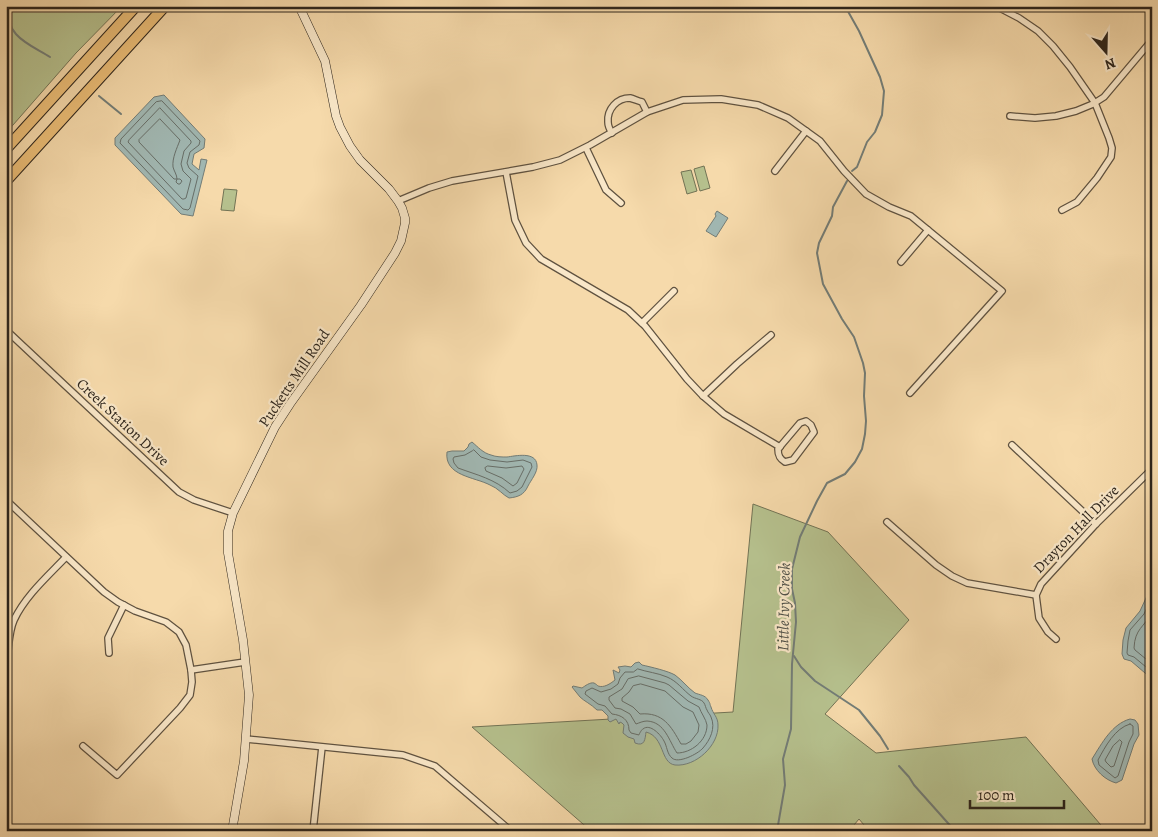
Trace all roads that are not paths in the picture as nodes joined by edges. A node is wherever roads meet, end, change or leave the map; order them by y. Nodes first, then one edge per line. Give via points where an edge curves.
1 (136, 6) edge
2 (165, 6) edge
3 (299, 6) edge
4 (996, 6) edge
5 (1152, 40) edge
6 (1095, 103) junction
7 (647, 112) junction
8 (1010, 116) dead end
9 (806, 131) junction
10 (612, 133) junction
11 (586, 148) junction
12 (6, 149) edge
13 (774, 171) dead end
14 (506, 172) junction
15 (6, 181) edge
16 (398, 201) junction
17 (621, 202) dead end
18 (1062, 210) dead end
19 (928, 230) junction
20 (901, 262) dead end
21 (674, 290) dead end
22 (642, 323) junction
23 (6, 330) edge
24 (770, 335) dead end
25 (910, 393) dead end
26 (703, 396) junction
27 (780, 446) junction
28 (1012, 446) dead end
29 (1152, 469) edge
30 (6, 500) edge
31 (234, 513) junction
32 (887, 522) dead end
33 (1096, 524) junction
34 (66, 557) junction
35 (1036, 595) junction
36 (124, 605) junction
37 (1056, 639) dead end
38 (109, 653) dead end
39 (7, 658) edge
40 (245, 662) junction
41 (192, 670) junction
42 (246, 739) junction
43 (84, 746) dead end
44 (322, 747) junction
45 (232, 831) edge
46 (312, 831) edge
47 (511, 831) edge

1 - 12 highway
2 - 15 highway
3 - 16 street, Pucketts Mill Road via 324,61 340,127 360,160
4 - 6 street via 1038,31 1070,67
5 - 6 street via 1104,97
6 - 8 street via 1056,116
6 - 18 street via 1112,148 1111,157 1077,202
7 - 9 street via 683,100 721,99 758,105 788,118
7 - 10 street
7 - 10 street via 642,102 631,98 614,104 608,123
9 - 13 street
9 - 19 street via 820,141 866,194 911,216
10 - 11 street
11 - 14 street via 560,160
11 - 17 street via 606,190
14 - 16 street via 452,181
14 - 22 street via 515,220 526,244 541,258 628,310
16 - 31 street, Pucketts Mill Road via 405,223 395,253 275,427
19 - 20 street
19 - 25 street via 1002,291
21 - 22 street
22 - 26 street
23 - 31 street, Creek Station Drive via 179,492
24 - 26 street
26 - 27 street via 724,414
27 - 27 street via 778,454 781,460 793,460 814,432 811,425 806,420 800,423
28 - 33 street
29 - 33 street, Drayton Hall Drive
30 - 34 street
31 - 40 street, Pucketts Mill Road via 228,531 228,553
32 - 35 street via 952,576 993,589
33 - 35 street, Drayton Hall Drive via 1041,584
34 - 36 street via 104,592
34 - 39 street via 25,601 14,621
35 - 37 street, Drayton Hall Drive via 1039,618
36 - 38 street via 108,638
36 - 41 street via 166,622 178,632 186,645
40 - 41 street
40 - 42 street, Pucketts Mill Road via 249,695
41 - 43 street via 190,695 117,775
42 - 44 street
42 - 45 street, Pucketts Mill Road
44 - 46 street
44 - 47 street via 403,755 435,766

